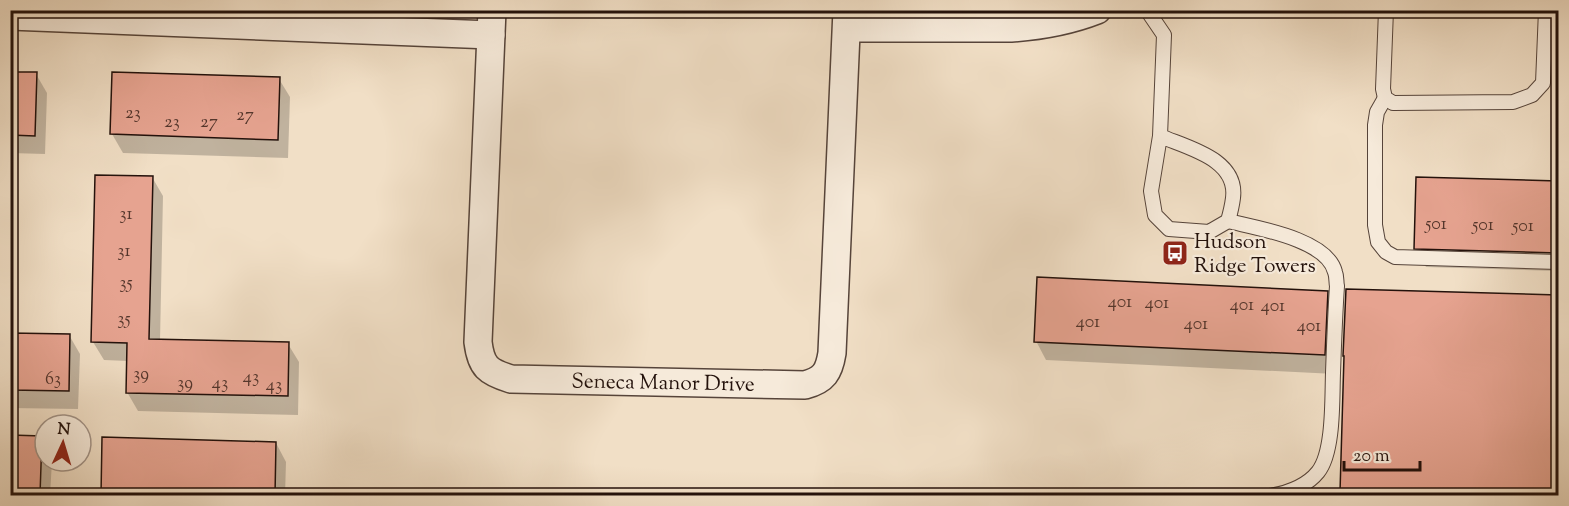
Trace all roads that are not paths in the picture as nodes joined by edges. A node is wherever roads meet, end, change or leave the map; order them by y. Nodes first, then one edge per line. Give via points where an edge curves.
1 (1097, 10) edge
2 (1148, 10) edge
3 (1386, 10) edge
4 (1546, 10) edge
5 (10, 16) edge
6 (848, 19) edge
7 (492, 23) edge
8 (1385, 98) junction
9 (1160, 136) junction
10 (1228, 221) junction
11 (1558, 262) edge
12 (1270, 495) edge

1 - 6 street, Seneca Manor Drive via 1078,18 1028,27
2 - 9 lane via 1164,35
3 - 8 lane
4 - 8 lane via 1543,82 1532,95 1513,102 1393,103
5 - 7 street, Seneca Manor Drive
6 - 7 street, Seneca Manor Drive via 831,362 826,374 805,385 511,379 486,367 478,342
8 - 11 lane via 1375,125 1375,225 1378,242 1386,252 1395,257
9 - 10 lane via 1215,159 1229,175 1234,196
9 - 10 lane via 1151,191 1155,215 1169,229 1179,230 1209,232
10 - 12 lane via 1310,245 1328,259 1335,271 1327,455 1307,482 1287,493

